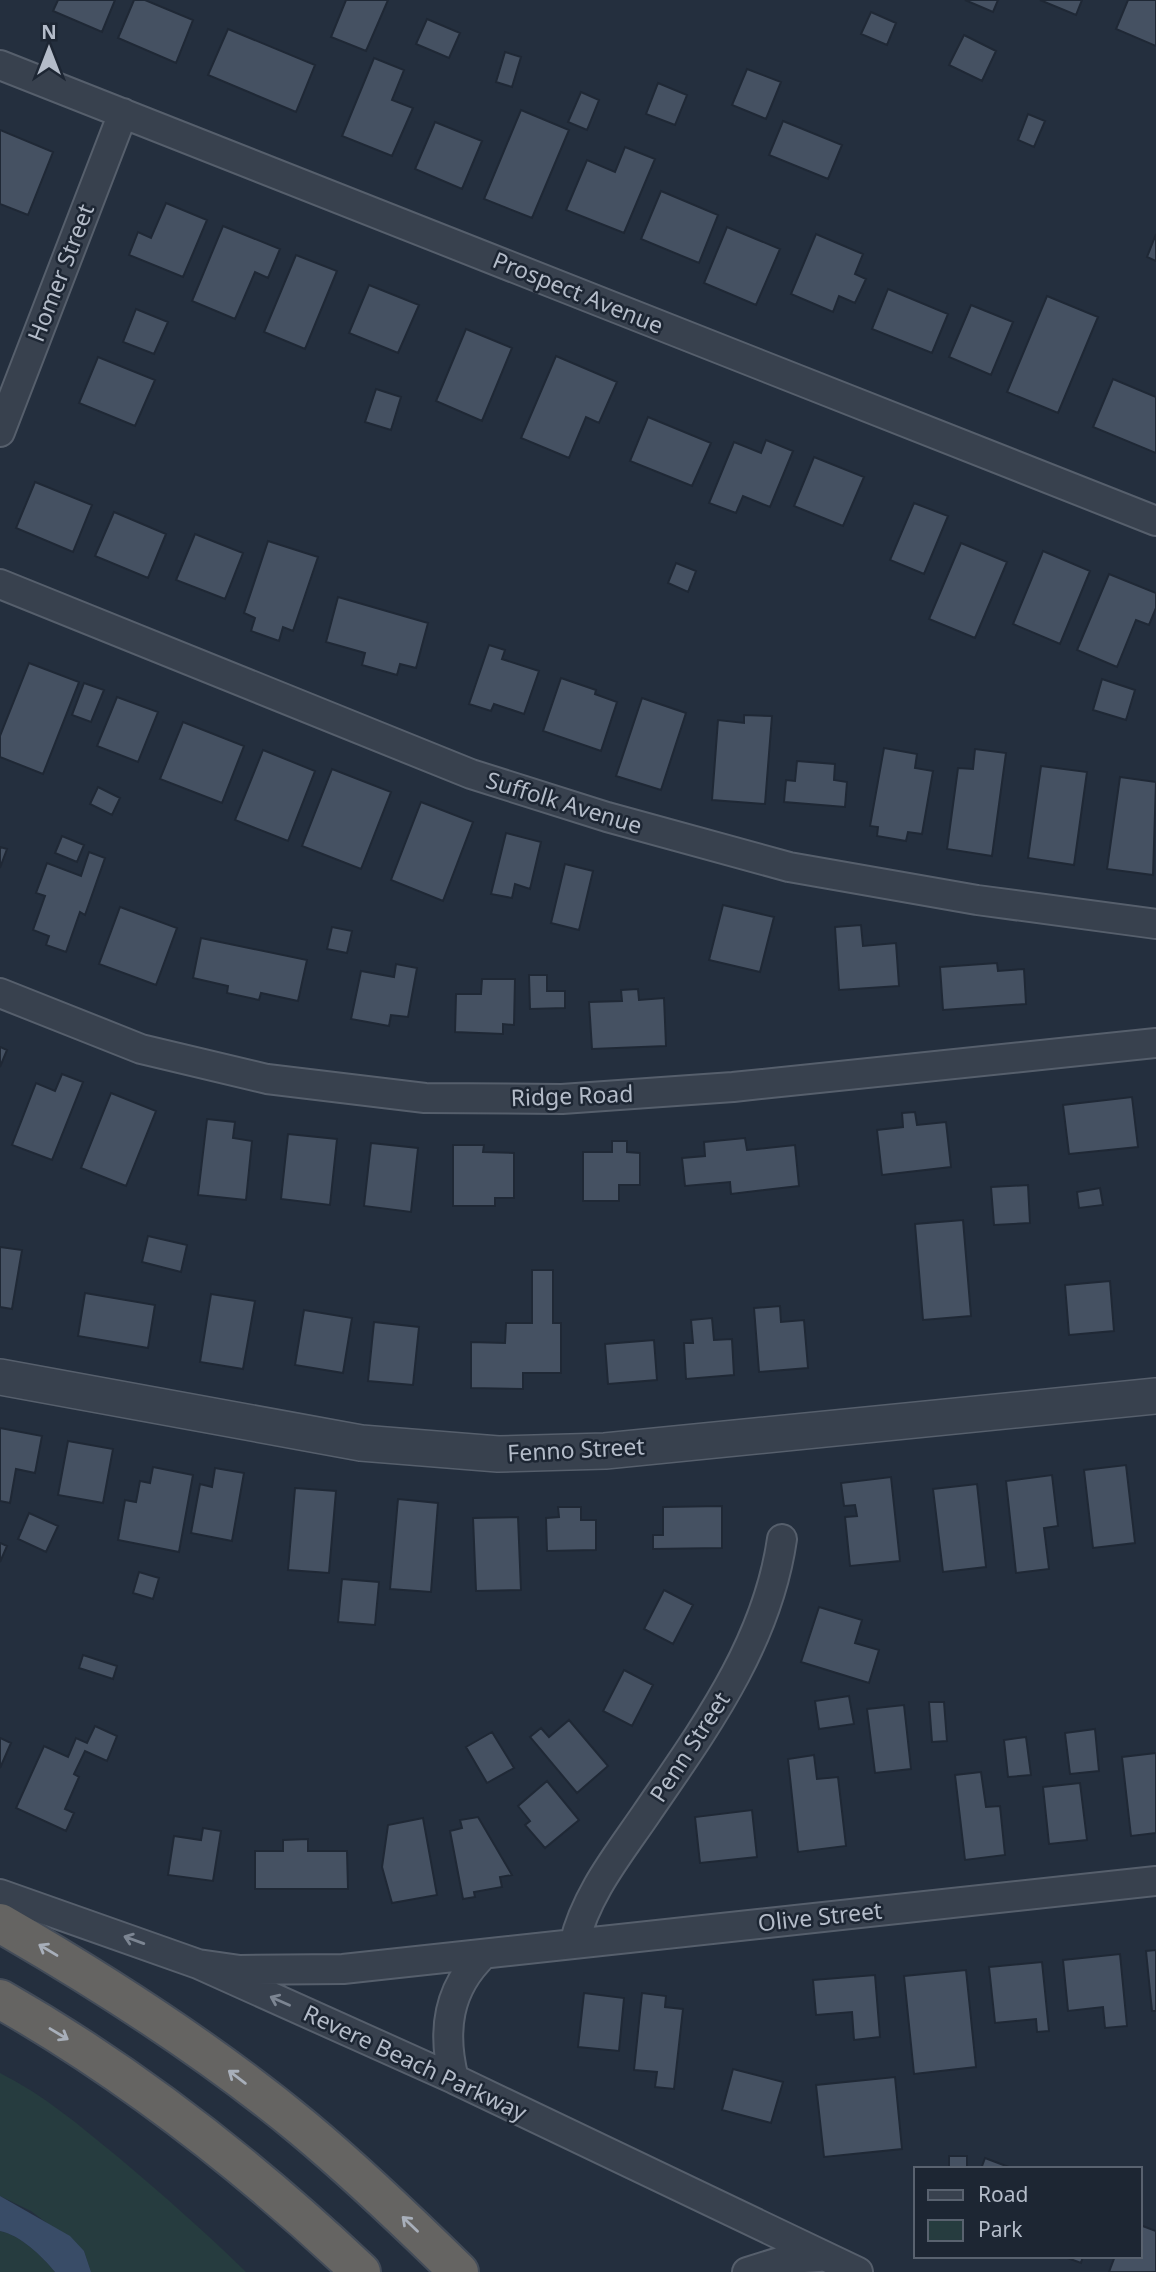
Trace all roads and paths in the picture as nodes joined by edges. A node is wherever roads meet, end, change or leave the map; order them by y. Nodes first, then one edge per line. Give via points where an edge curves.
1 (0, 65) edge
2 (123, 113) junction
3 (0, 432) edge
4 (1156, 521) edge
5 (0, 584) edge
6 (1156, 924) edge
7 (0, 993) edge
8 (1156, 1043) edge
9 (0, 1377) edge
10 (1156, 1396) edge
11 (782, 1539) dead end
12 (1156, 1881) edge
13 (0, 1894) edge
14 (0, 1923) edge
15 (574, 1944) junction
16 (484, 1954) junction
17 (198, 1964) junction
18 (0, 1999) edge
19 (454, 2079) junction
20 (220, 2148) junction
21 (821, 2256) junction
22 (321, 2272) edge
23 (360, 2272) edge
24 (458, 2272) edge
25 (747, 2272) edge
26 (858, 2272) edge

1 - 2 street, Prospect Avenue
2 - 3 street, Homer Street
2 - 4 street, Prospect Avenue
5 - 6 street, Suffolk Avenue via 471,774 607,817 789,867 977,900
7 - 8 street, Ridge Road via 141,1049 267,1079 425,1098 562,1099 733,1087
9 - 10 street, Fenno Street via 361,1443 498,1454 605,1451
11 - 15 street, Penn Street via 769,1597 741,1665 699,1737 601,1879
12 - 15 street, Olive Street
17 -> 13 street, Revere Beach Parkway
24 -> 14 highway via 364,2181 253,2089 150,2015
15 - 16 street, Olive Street
16 - 17 street, Olive Street via 343,1969 250,1971
16 - 19 street via 463,1979 450,2010 446,2050
19 -> 17 street, Revere Beach Parkway
18 -> 20 highway via 117,2071
19 - 21 street, Revere Beach Parkway
20 - 22 highway
20 - 23 highway
21 - 25 street, Revere Beach Parkway via 789,2259
21 - 26 street, Revere Beach Parkway

